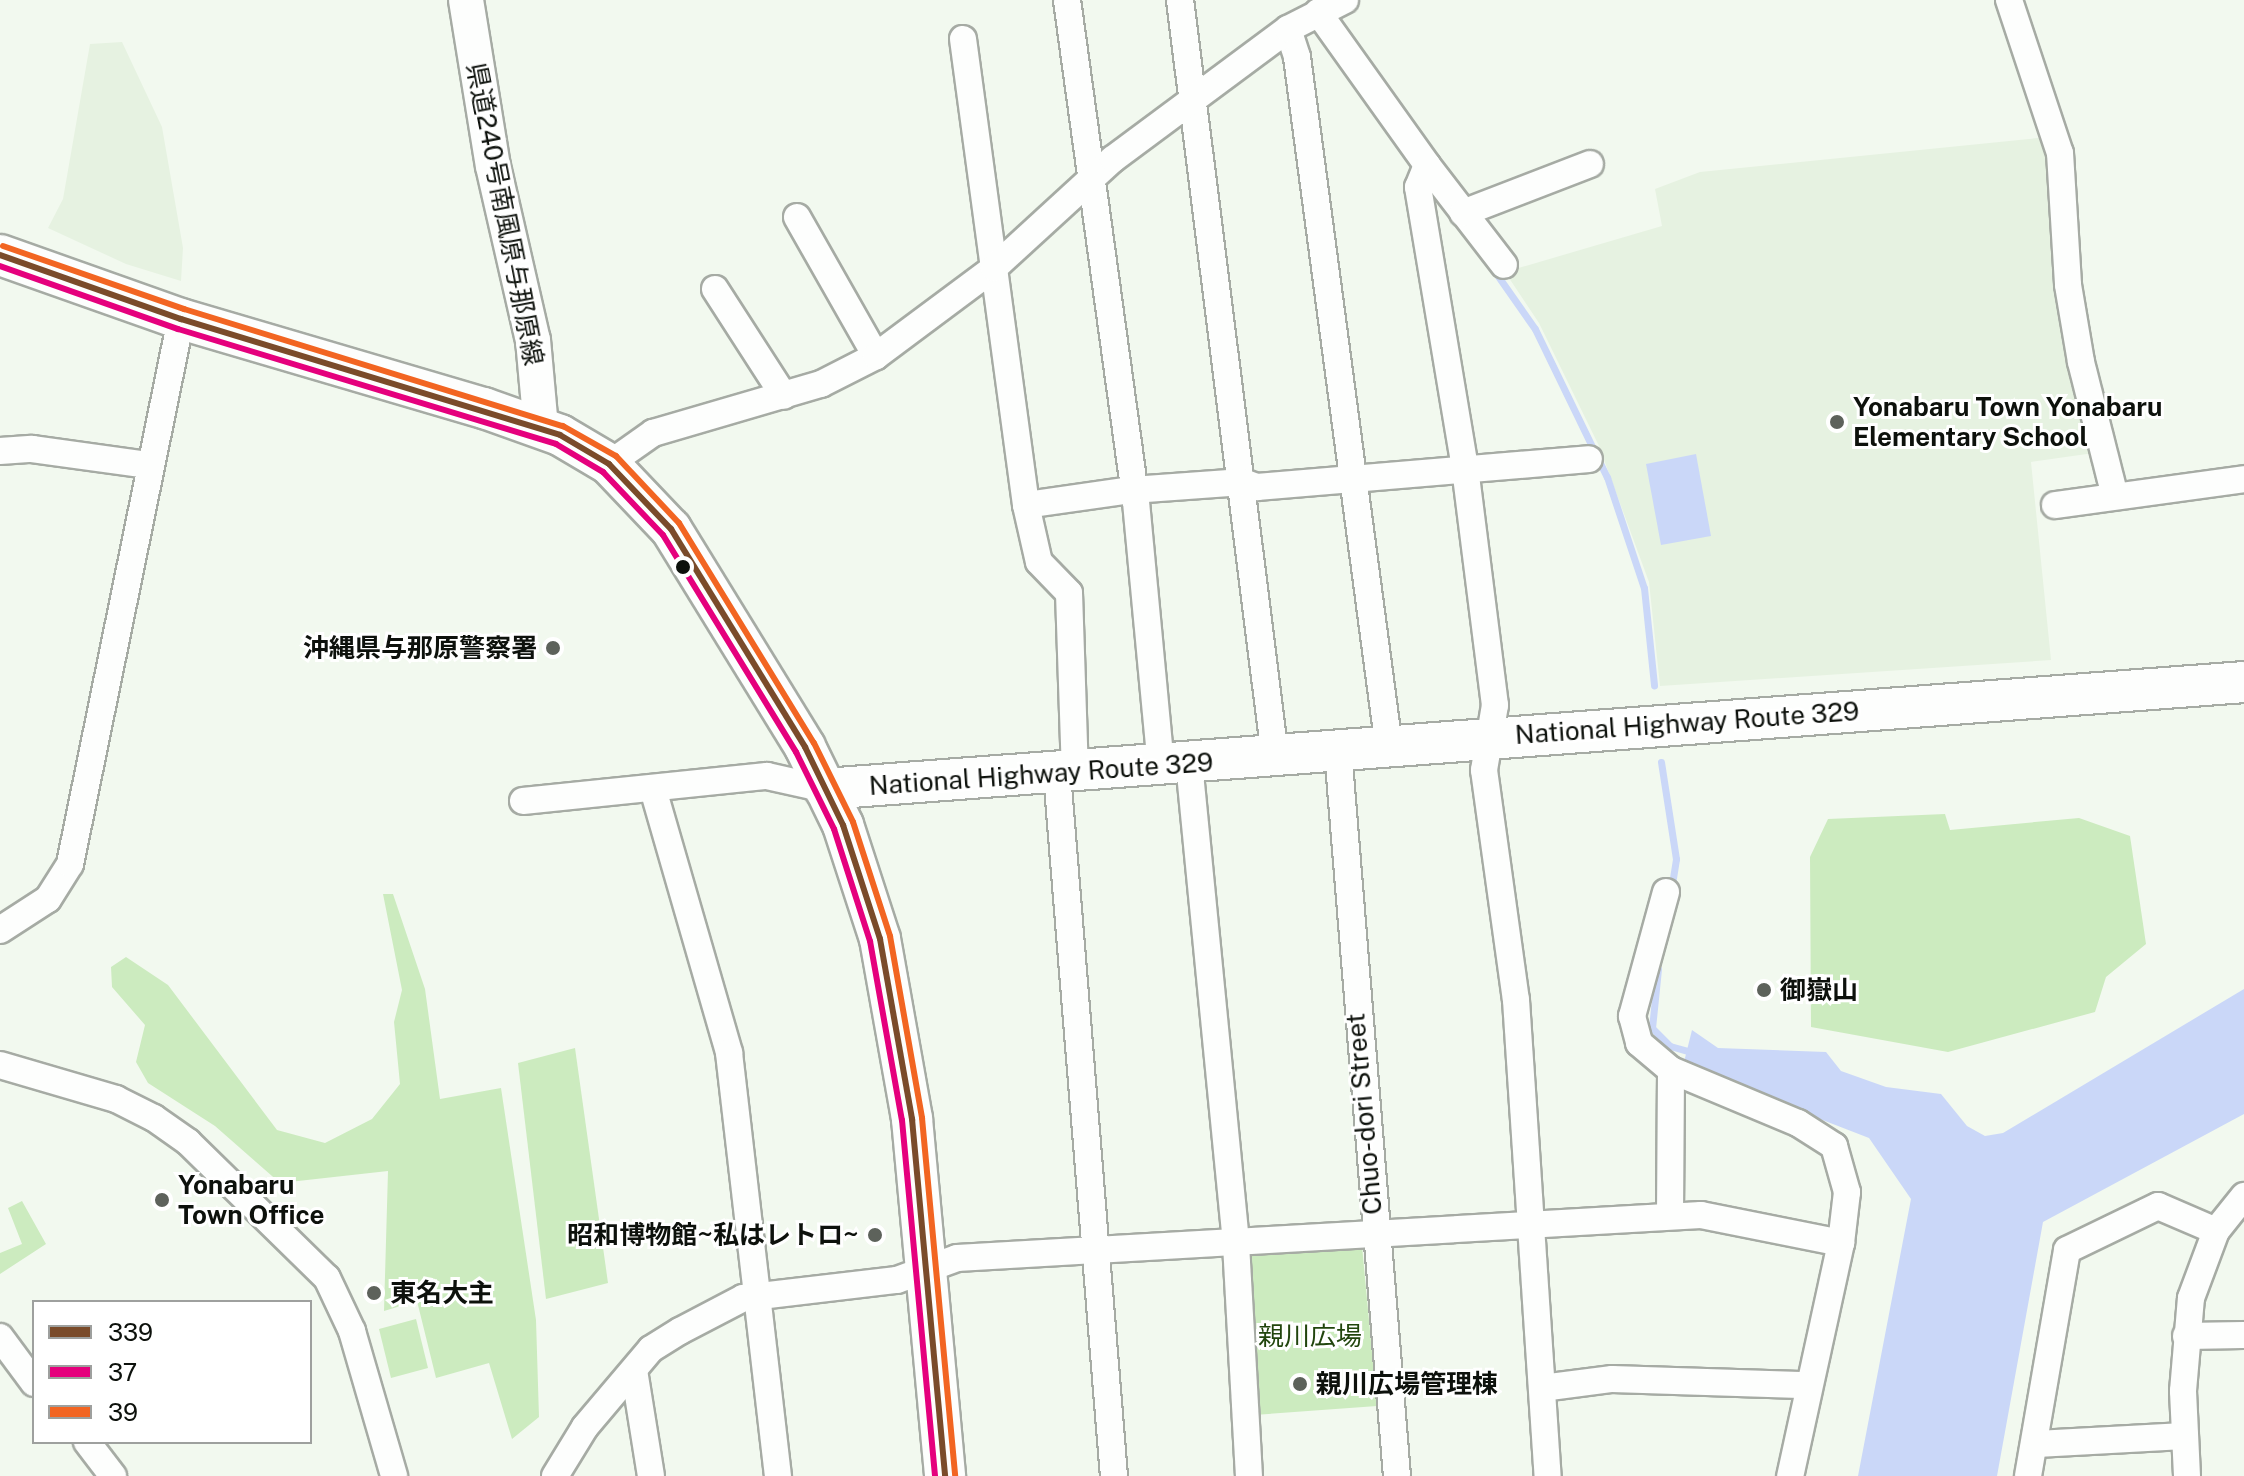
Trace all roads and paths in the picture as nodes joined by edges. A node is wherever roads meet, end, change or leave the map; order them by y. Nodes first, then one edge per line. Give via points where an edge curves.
1 (466, 0) edge
2 (1067, 0) edge
3 (1180, 0) edge
4 (1345, 0) edge
5 (2009, 0) edge
6 (1318, 12) junction
7 (1288, 29) junction
8 (963, 39) dead end
9 (1194, 99) junction
10 (1590, 164) dead end
11 (1427, 165) junction
12 (1092, 175) junction
13 (1463, 213) junction
14 (797, 217) dead end
15 (0, 255) edge
16 (1504, 265) dead end
17 (994, 268) junction
18 (715, 289) dead end
19 (181, 319) junction
20 (876, 356) junction
21 (784, 396) junction
22 (541, 428) junction
23 (0, 451) edge
24 (1589, 459) dead end
25 (609, 464) junction
26 (149, 465) junction
27 (1465, 468) junction
28 (1356, 475) junction
29 (2244, 479) edge
30 (1243, 482) junction
31 (1132, 490) junction
32 (2115, 496) junction
33 (1026, 505) junction
34 (2055, 505) dead end
35 (2244, 682) edge
36 (1489, 738) junction
37 (1389, 747) junction
38 (1338, 751) junction
39 (1275, 756) junction
40 (1175, 764) junction
41 (1066, 773) junction
42 (653, 789) junction
43 (825, 789) junction
44 (523, 801) dead end
45 (1666, 892) dead end
46 (0, 930) edge
47 (0, 1065) edge
48 (1671, 1070) junction
49 (2244, 1196) edge
50 (1670, 1216) junction
51 (1530, 1222) junction
52 (2216, 1231) junction
53 (1374, 1234) junction
54 (1841, 1243) junction
55 (1236, 1244) junction
56 (1096, 1249) junction
57 (927, 1268) junction
58 (760, 1296) junction
59 (2244, 1335) edge
60 (2186, 1336) junction
61 (0, 1337) edge
62 (634, 1370) junction
63 (32, 1380) edge
64 (1808, 1385) junction
65 (1542, 1388) junction
66 (2185, 1436) junction
67 (89, 1444) edge
68 (2036, 1444) junction
69 (113, 1476) edge
70 (394, 1476) edge
71 (555, 1476) edge
72 (651, 1476) edge
73 (778, 1476) edge
74 (945, 1476) edge
75 (1114, 1476) edge
76 (1249, 1476) edge
77 (1397, 1476) edge
78 (1548, 1476) edge
79 (1790, 1476) edge
80 (2028, 1476) edge
81 (2187, 1476) edge

1 - 22 main road, 県道240号南風原与那原線 via 493,166 533,340
2 - 12 street
3 - 9 street
4 - 6 street
5 - 32 street via 2060,153 2070,300
6 - 7 street
6 - 11 street
7 - 9 street
7 - 28 street via 1297,57
8 - 17 street
9 - 12 street
9 - 30 street
10 - 13 street
11 - 13 street
11 - 27 street via 1418,187
12 - 17 street
12 - 31 street
13 - 16 street
14 - 20 street
15 - 19 highway
17 - 20 street
17 - 33 street
18 - 21 street
19 - 22 highway
19 - 26 street
20 - 21 street
21 - 25 street via 653,433
22 - 25 highway
23 - 26 street via 32,449
24 - 27 street
25 - 43 highway via 671,529 789,719
26 - 46 street via 70,864 48,899
27 - 28 street
27 - 36 street via 1495,705
28 - 30 street via 1257,487
28 - 37 street
29 - 32 street
30 - 31 street
30 - 39 street
31 - 33 street
31 - 40 street
32 - 34 street
33 - 41 street via 1039,562 1069,593
35 - 36 highway, National Highway Route 329
36 - 37 highway, National Highway Route 329
36 - 51 street via 1484,770 1516,1000
37 - 38 highway, National Highway Route 329
38 - 39 highway, National Highway Route 329
38 - 53 street, Chuo-dori Street
39 - 40 highway, National Highway Route 329
40 - 41 highway, National Highway Route 329
40 - 55 street
41 - 43 highway, National Highway Route 329
41 - 56 street
42 - 43 street via 767,776
42 - 44 street
42 - 58 street via 729,1053
43 - 57 highway via 856,860 890,977
45 - 48 street via 1632,1016 1639,1043
47 - 70 street via 116,1099 154,1118 188,1142 318,1269 352,1331
48 - 50 street
48 - 54 street via 1798,1123 1834,1146 1847,1192
49 - 52 street
50 - 51 street
50 - 54 street via 1701,1215
51 - 53 street
51 - 65 street
52 - 60 street via 2191,1298
52 - 68 street via 2158,1206 2067,1250
53 - 55 street
53 - 77 street, Chuo-dori Street
54 - 64 street
55 - 56 street
55 - 76 street
56 - 57 street via 957,1258
56 - 75 street
57 - 58 street via 897,1280
57 - 74 highway
58 - 62 street via 743,1298 680,1331 651,1349
58 - 73 street
59 - 60 street
60 - 66 street
61 - 63 street
62 - 71 street via 585,1427
62 - 72 street
64 - 65 street via 1612,1379
64 - 79 street
65 - 78 street
66 - 68 street
66 - 81 street
67 - 69 street
68 - 80 street

